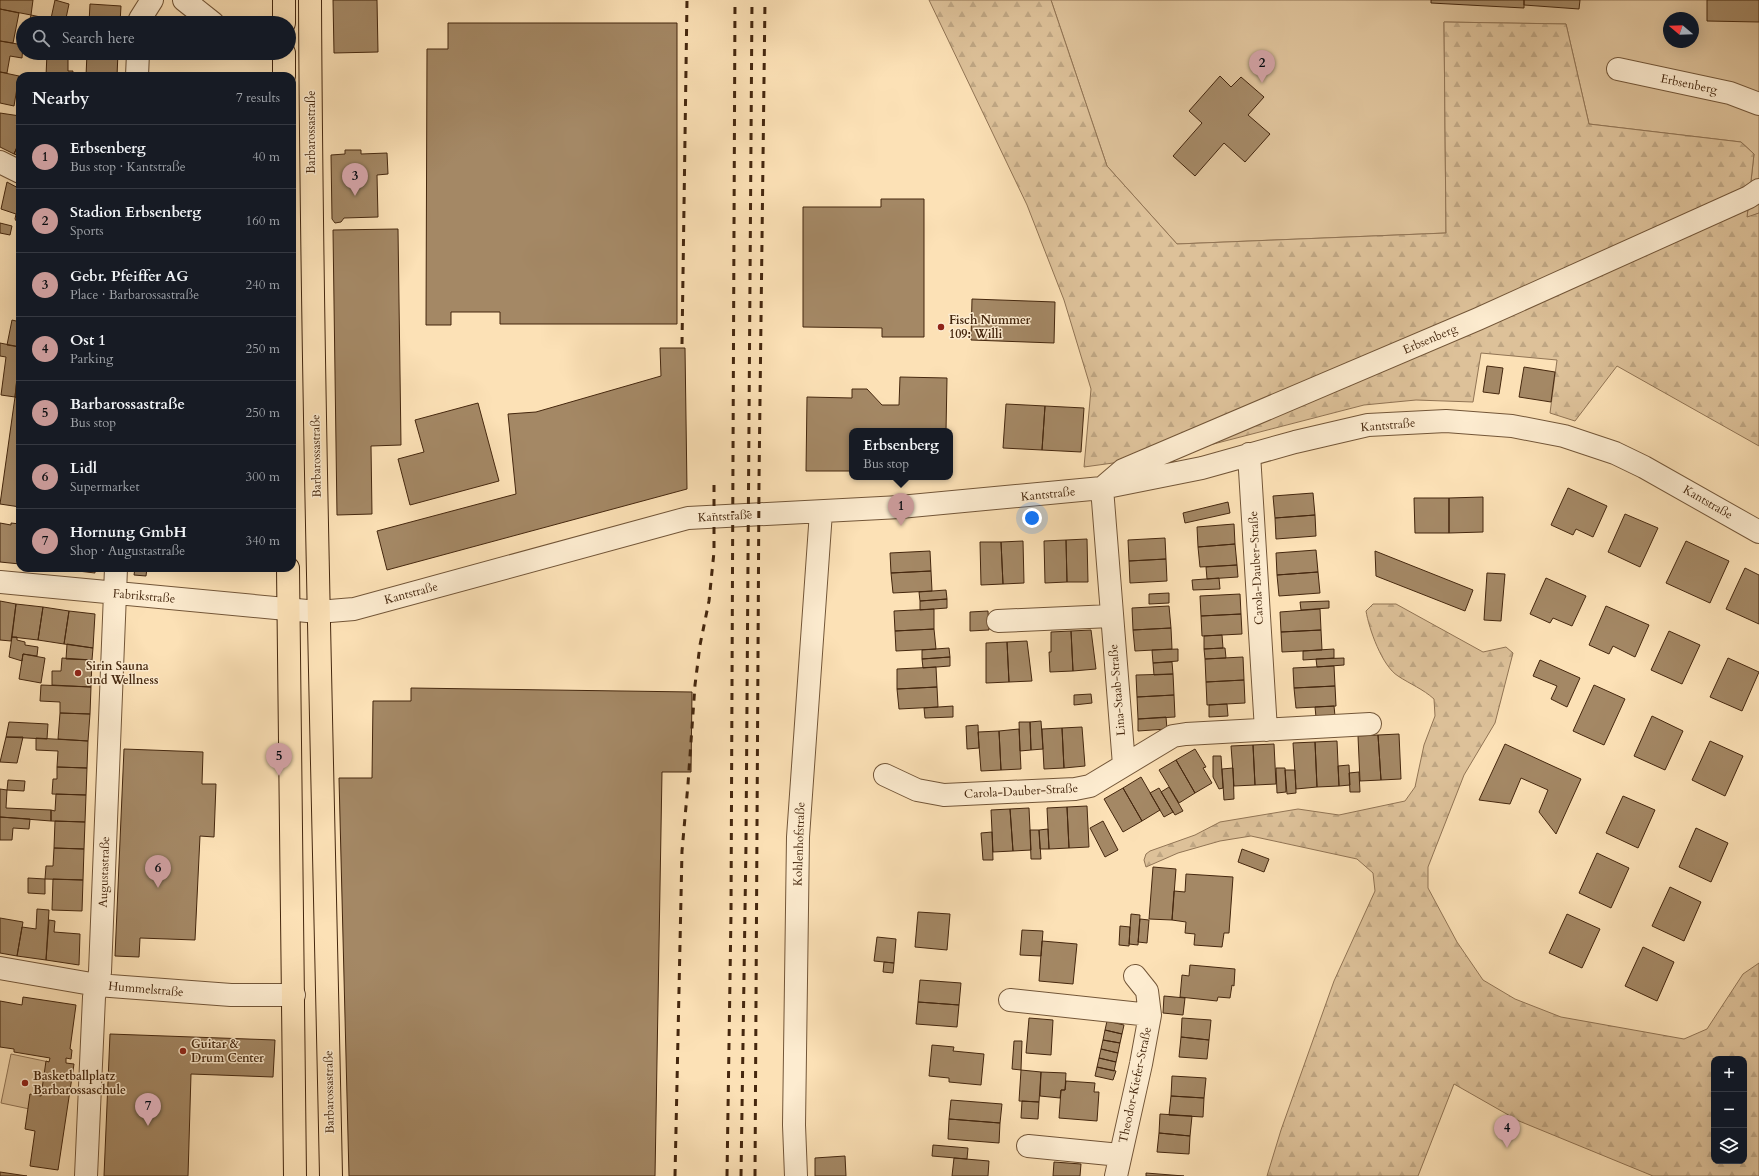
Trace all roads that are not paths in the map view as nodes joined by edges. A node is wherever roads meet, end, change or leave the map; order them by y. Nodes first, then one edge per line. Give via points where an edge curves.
1 (152, 0) edge
2 (184, 0) edge
3 (284, 0) edge
4 (310, 0) edge
5 (142, 16) edge
6 (204, 16) edge
7 (284, 16) edge
8 (296, 48) edge
9 (310, 48) junction
10 (138, 60) edge
11 (284, 60) edge
12 (1618, 69) dead end
13 (137, 72) edge
14 (284, 72) edge
15 (1759, 104) edge
16 (0, 162) edge
17 (16, 170) edge
18 (1759, 190) edge
19 (1250, 454) junction
20 (1102, 488) junction
21 (821, 512) junction
22 (1759, 532) edge
23 (116, 572) edge
24 (288, 572) edge
25 (0, 582) edge
26 (114, 594) junction
27 (288, 610) junction
28 (318, 612) junction
29 (1111, 616) junction
30 (998, 621) dead end
31 (1370, 724) dead end
32 (1266, 730) junction
33 (1124, 765) junction
34 (885, 774) dead end
35 (0, 968) edge
36 (1135, 976) dead end
37 (97, 985) junction
38 (294, 995) junction
39 (1010, 1000) dead end
40 (1150, 1014) junction
41 (1028, 1146) dead end
42 (1118, 1166) edge
43 (86, 1176) edge
44 (295, 1176) edge
45 (331, 1176) edge
46 (796, 1176) edge

1 - 5 street
2 - 6 street
3 - 7 main road
4 - 9 main road, Barbarossastraße
8 - 9 main road
9 - 28 main road, Barbarossastraße
10 - 13 street
11 - 14 main road
12 - 15 street, Erbsenberg via 1730,94
16 - 17 street
18 - 20 street, Erbsenberg via 1478,319 1123,470
19 - 20 street, Kantstraße via 1202,468
19 - 22 street, Kantstraße via 1368,425 1446,421 1512,426 1564,436 1616,453 1671,481
19 - 32 street, Carola-Dauber-Straße
20 - 21 street, Kantstraße via 968,502
20 - 29 street, Lina-Staab-Straße
21 - 28 street, Kantstraße via 688,518 354,609
21 - 46 street, Kohlenhofstraße via 798,837 794,1125
23 - 26 street, Augustastraße
24 - 27 main road
25 - 26 street, Fabrikstraße
26 - 27 street, Fabrikstraße
26 - 37 street, Augustastraße via 100,972
27 - 28 street, Kantstraße
27 - 38 main road
28 - 45 main road, Barbarossastraße
29 - 30 street
29 - 33 street, Lina-Staab-Straße
31 - 32 street, Carola-Dauber-Straße
32 - 33 street, Carola-Dauber-Straße via 1172,736
33 - 34 street, Carola-Dauber-Straße via 1090,786 1075,789 971,795 917,790
35 - 37 street, Hummelstraße
36 - 40 street, Theodor-Kiefer-Straße via 1147,991
37 - 38 street, Hummelstraße via 231,995
37 - 43 street, Augustastraße via 94,997
38 - 44 main road
39 - 40 street, Theodor-Kiefer-Straße
40 - 42 street, Theodor-Kiefer-Straße
41 - 42 street, Theodor-Kiefer-Straße

